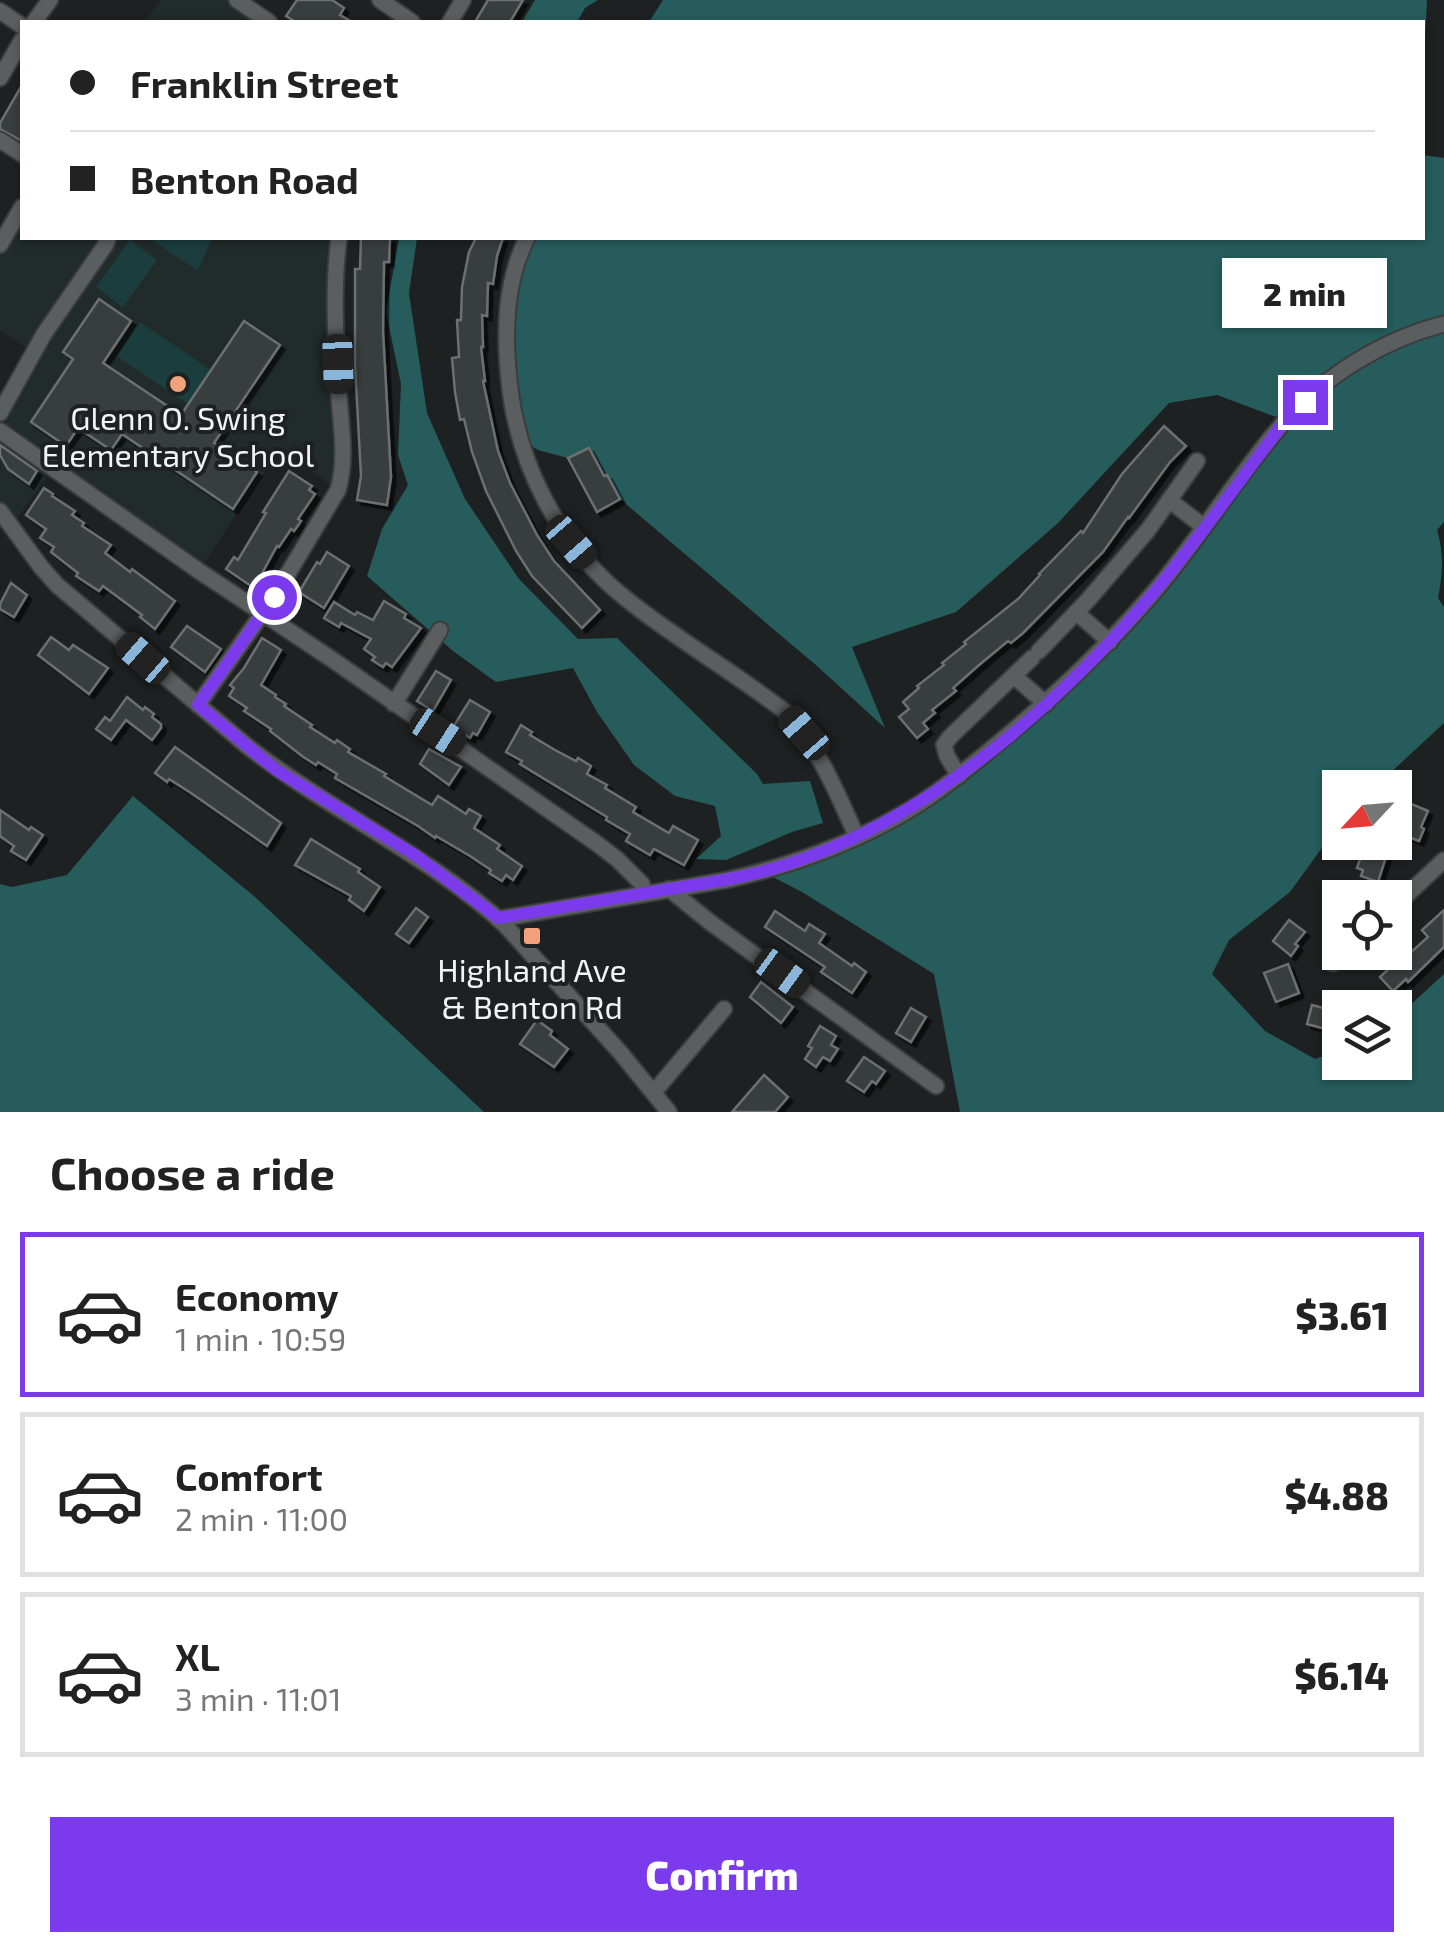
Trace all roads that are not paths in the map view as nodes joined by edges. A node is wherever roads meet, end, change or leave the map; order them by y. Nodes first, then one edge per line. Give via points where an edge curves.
1 (237, 0) edge
2 (380, 0) edge
3 (266, 20) edge
4 (409, 20) edge
5 (20, 43) edge
6 (0, 78) edge
7 (20, 210) edge
8 (107, 240) edge
9 (339, 240) edge
10 (525, 240) edge
11 (0, 245) edge
12 (1444, 324) edge
13 (0, 413) edge
14 (0, 431) edge
15 (1197, 461) dead end
16 (1169, 500) junction
17 (0, 511) edge
18 (1204, 526) junction
19 (1076, 612) junction
20 (262, 614) junction
21 (440, 630) dead end
22 (1110, 642) junction
23 (1015, 677) junction
24 (394, 704) junction
25 (1046, 704) junction
26 (198, 705) junction
27 (959, 776) junction
28 (857, 837) junction
29 (1444, 860) edge
30 (642, 884) dead end
31 (668, 890) junction
32 (1412, 890) edge
33 (498, 918) junction
34 (724, 1009) dead end
35 (936, 1086) dead end
36 (654, 1092) junction
37 (669, 1112) edge

1 - 3 street
2 - 4 street
5 - 6 street
7 - 11 street
8 - 13 street
9 - 20 street via 343,474
10 - 28 street via 508,299 506,353 520,439 546,504 571,542 624,597 788,714 827,769
12 - 18 street via 1370,354 1325,383 1285,421
14 - 20 street
15 - 16 street
16 - 18 street
16 - 19 street
17 - 26 street via 57,584
18 - 22 street
19 - 22 street
19 - 23 street
20 - 24 street
20 - 26 street
21 - 24 street
22 - 25 street
23 - 25 street
23 - 27 street via 944,746
24 - 30 street via 596,843
25 - 27 street
26 - 33 street via 276,770 415,855
27 - 28 street
28 - 31 street via 764,872
29 - 32 street
31 - 33 street
31 - 35 street
33 - 36 street
34 - 36 street
36 - 37 street

